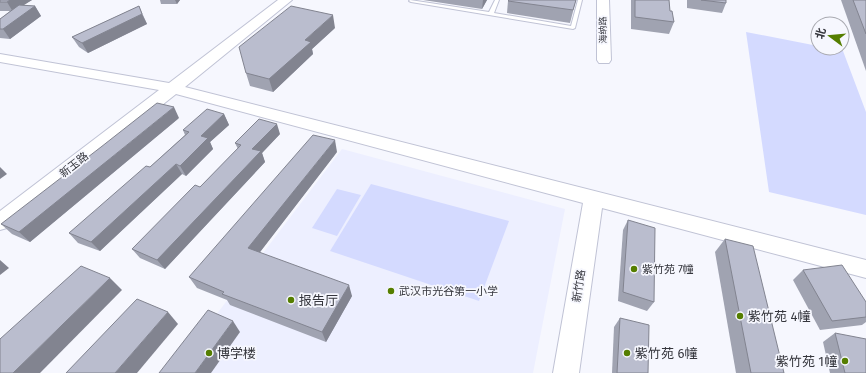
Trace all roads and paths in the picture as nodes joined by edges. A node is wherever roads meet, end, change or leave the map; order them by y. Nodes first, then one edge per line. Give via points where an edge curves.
1 (286, 0) edge
2 (410, 0) edge
3 (497, 0) edge
4 (580, 0) edge
5 (603, 0) edge
6 (491, 14) junction
7 (0, 58) edge
8 (604, 60) dead end
9 (172, 88) junction
10 (593, 199) junction
11 (0, 222) edge
12 (866, 269) edge
13 (566, 373) edge

1 - 9 street, 新玉路
2 - 6 lane
3 - 6 lane
4 - 6 lane via 573,28
5 - 8 street, 海纳路
7 - 9 street
9 - 10 street
9 - 11 street, 新玉路
10 - 12 street
10 - 13 street, 新竹路

